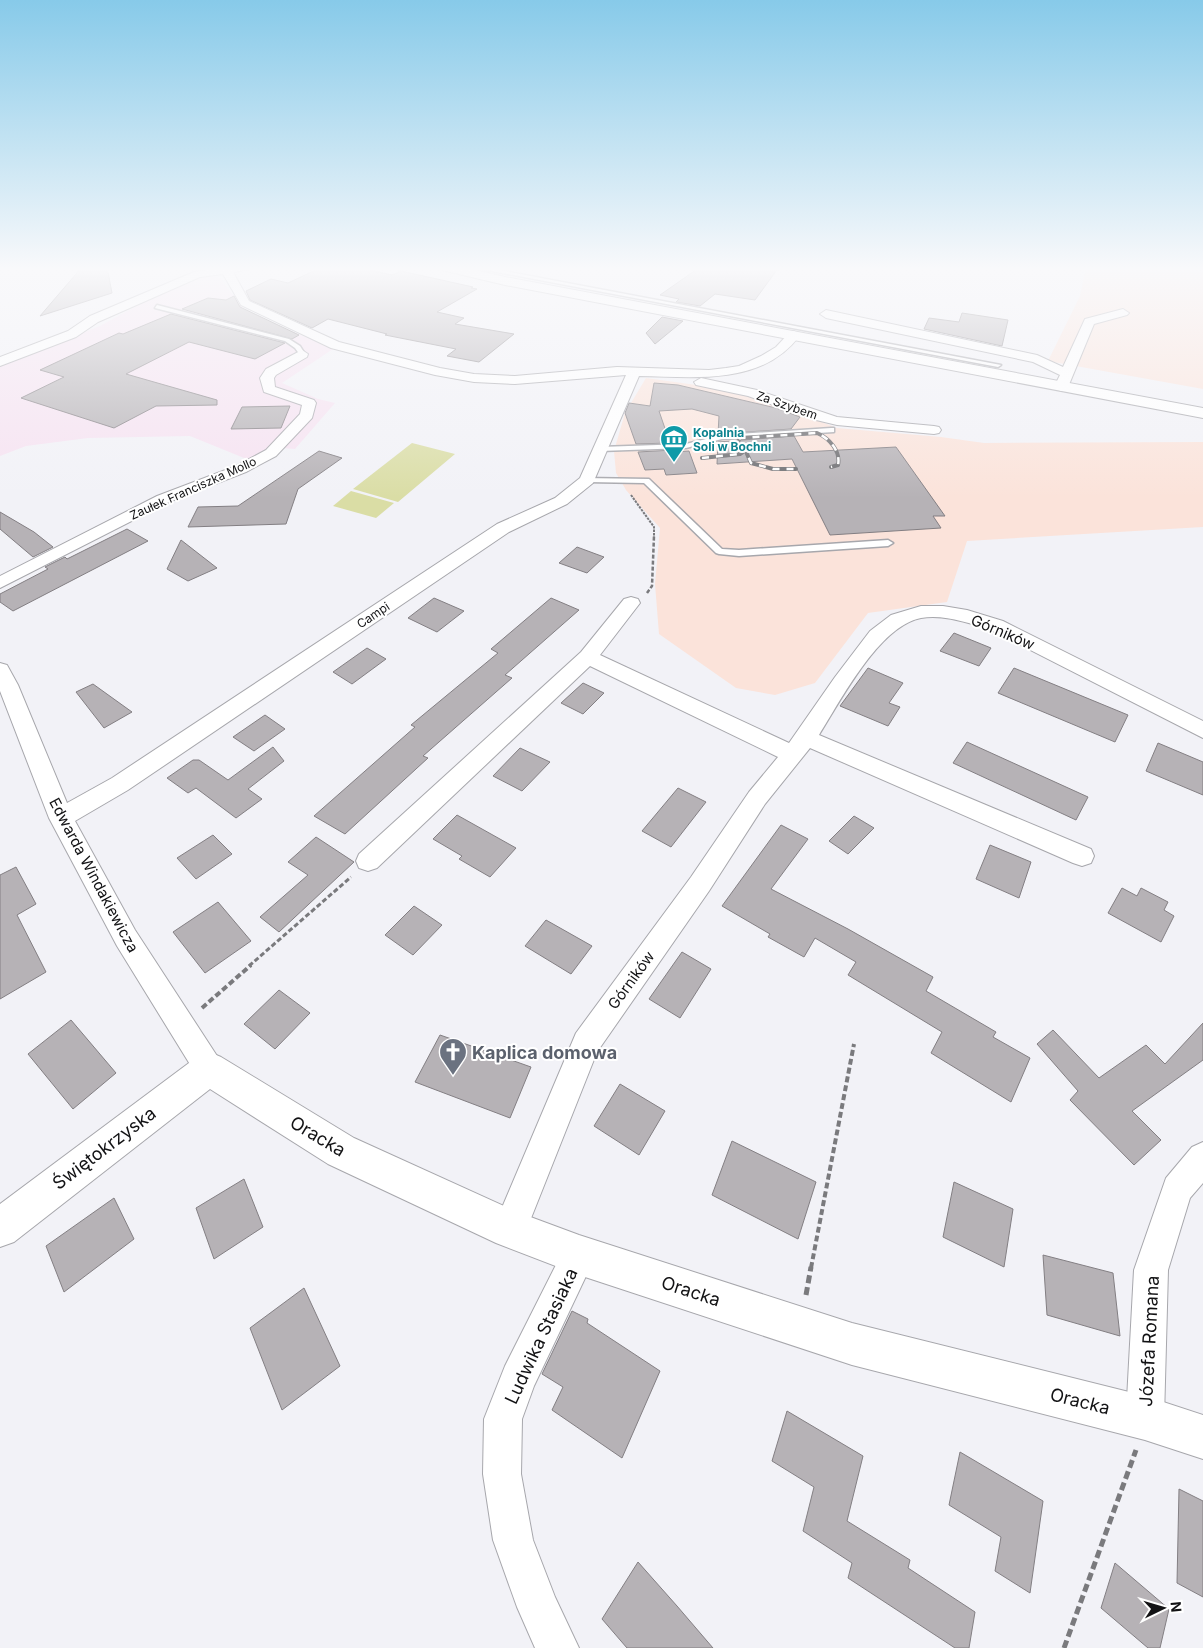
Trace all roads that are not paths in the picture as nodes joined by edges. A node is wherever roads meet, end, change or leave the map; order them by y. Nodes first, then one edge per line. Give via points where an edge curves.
1 (47, 344) edge
2 (293, 344) edge
3 (333, 344) edge
4 (786, 344) edge
5 (847, 344) edge
6 (884, 344) edge
7 (966, 344) edge
8 (1080, 344) edge
9 (302, 354) joint
10 (0, 362) edge
11 (998, 364) dead end
12 (638, 372) junction
13 (1064, 380) junction
14 (1203, 413) edge
15 (831, 430) dead end
16 (934, 430) dead end
17 (600, 448) junction
18 (587, 480) junction
19 (888, 543) dead end
20 (0, 583) edge
21 (631, 603) road end
22 (588, 657) junction
23 (0, 670) edge
24 (1203, 730) edge
25 (799, 746) junction
26 (62, 818) junction
27 (1082, 856) dead end
28 (368, 861) road end
29 (209, 1069) junction
30 (1203, 1158) edge
31 (0, 1227) edge
32 (510, 1229) junction
33 (579, 1255) junction
34 (1146, 1418) junction
35 (1203, 1438) edge
36 (557, 1648) edge

1 - 10 street
2 - 9 lane
3 - 12 street via 474,378 515,380
4 - 12 street via 766,359 742,369 709,374
5 - 13 main road
6 - 11 lane
7 - 13 street via 1037,359
8 - 13 street
9 - 20 street, Zaułek Franciszka Mollo via 271,372 267,378 269,388 309,403 307,415 271,453 241,469 163,499
12 - 16 street, Za Szybem via 745,391 837,421
12 - 17 street, Campi
13 - 14 main road
15 - 17 lane via 722,436 686,446
17 - 18 street, Campi
18 - 19 lane via 646,481 719,551 739,553
18 - 26 street, Campi via 561,501 503,528 128,778
21 - 22 street
22 - 25 street
22 - 28 street
23 - 26 street, Edwarda Windakiewicza
24 - 25 street, Górników via 996,626 967,616 921,612 898,619 877,635
25 - 27 street
25 - 32 street, Górników via 757,798 586,1043
26 - 29 street, Edwarda Windakiewicza via 126,938
29 - 31 main road, Świętokrzyska
29 - 32 main road, Oracka via 341,1150
30 - 34 street, Józefa Romana via 1178,1189 1151,1270
32 - 33 main road, Oracka
33 - 34 main road, Oracka via 852,1344
33 - 36 street, Ludwika Stasiaka via 518,1378 503,1418 502,1474 513,1540
34 - 35 main road, Oracka

